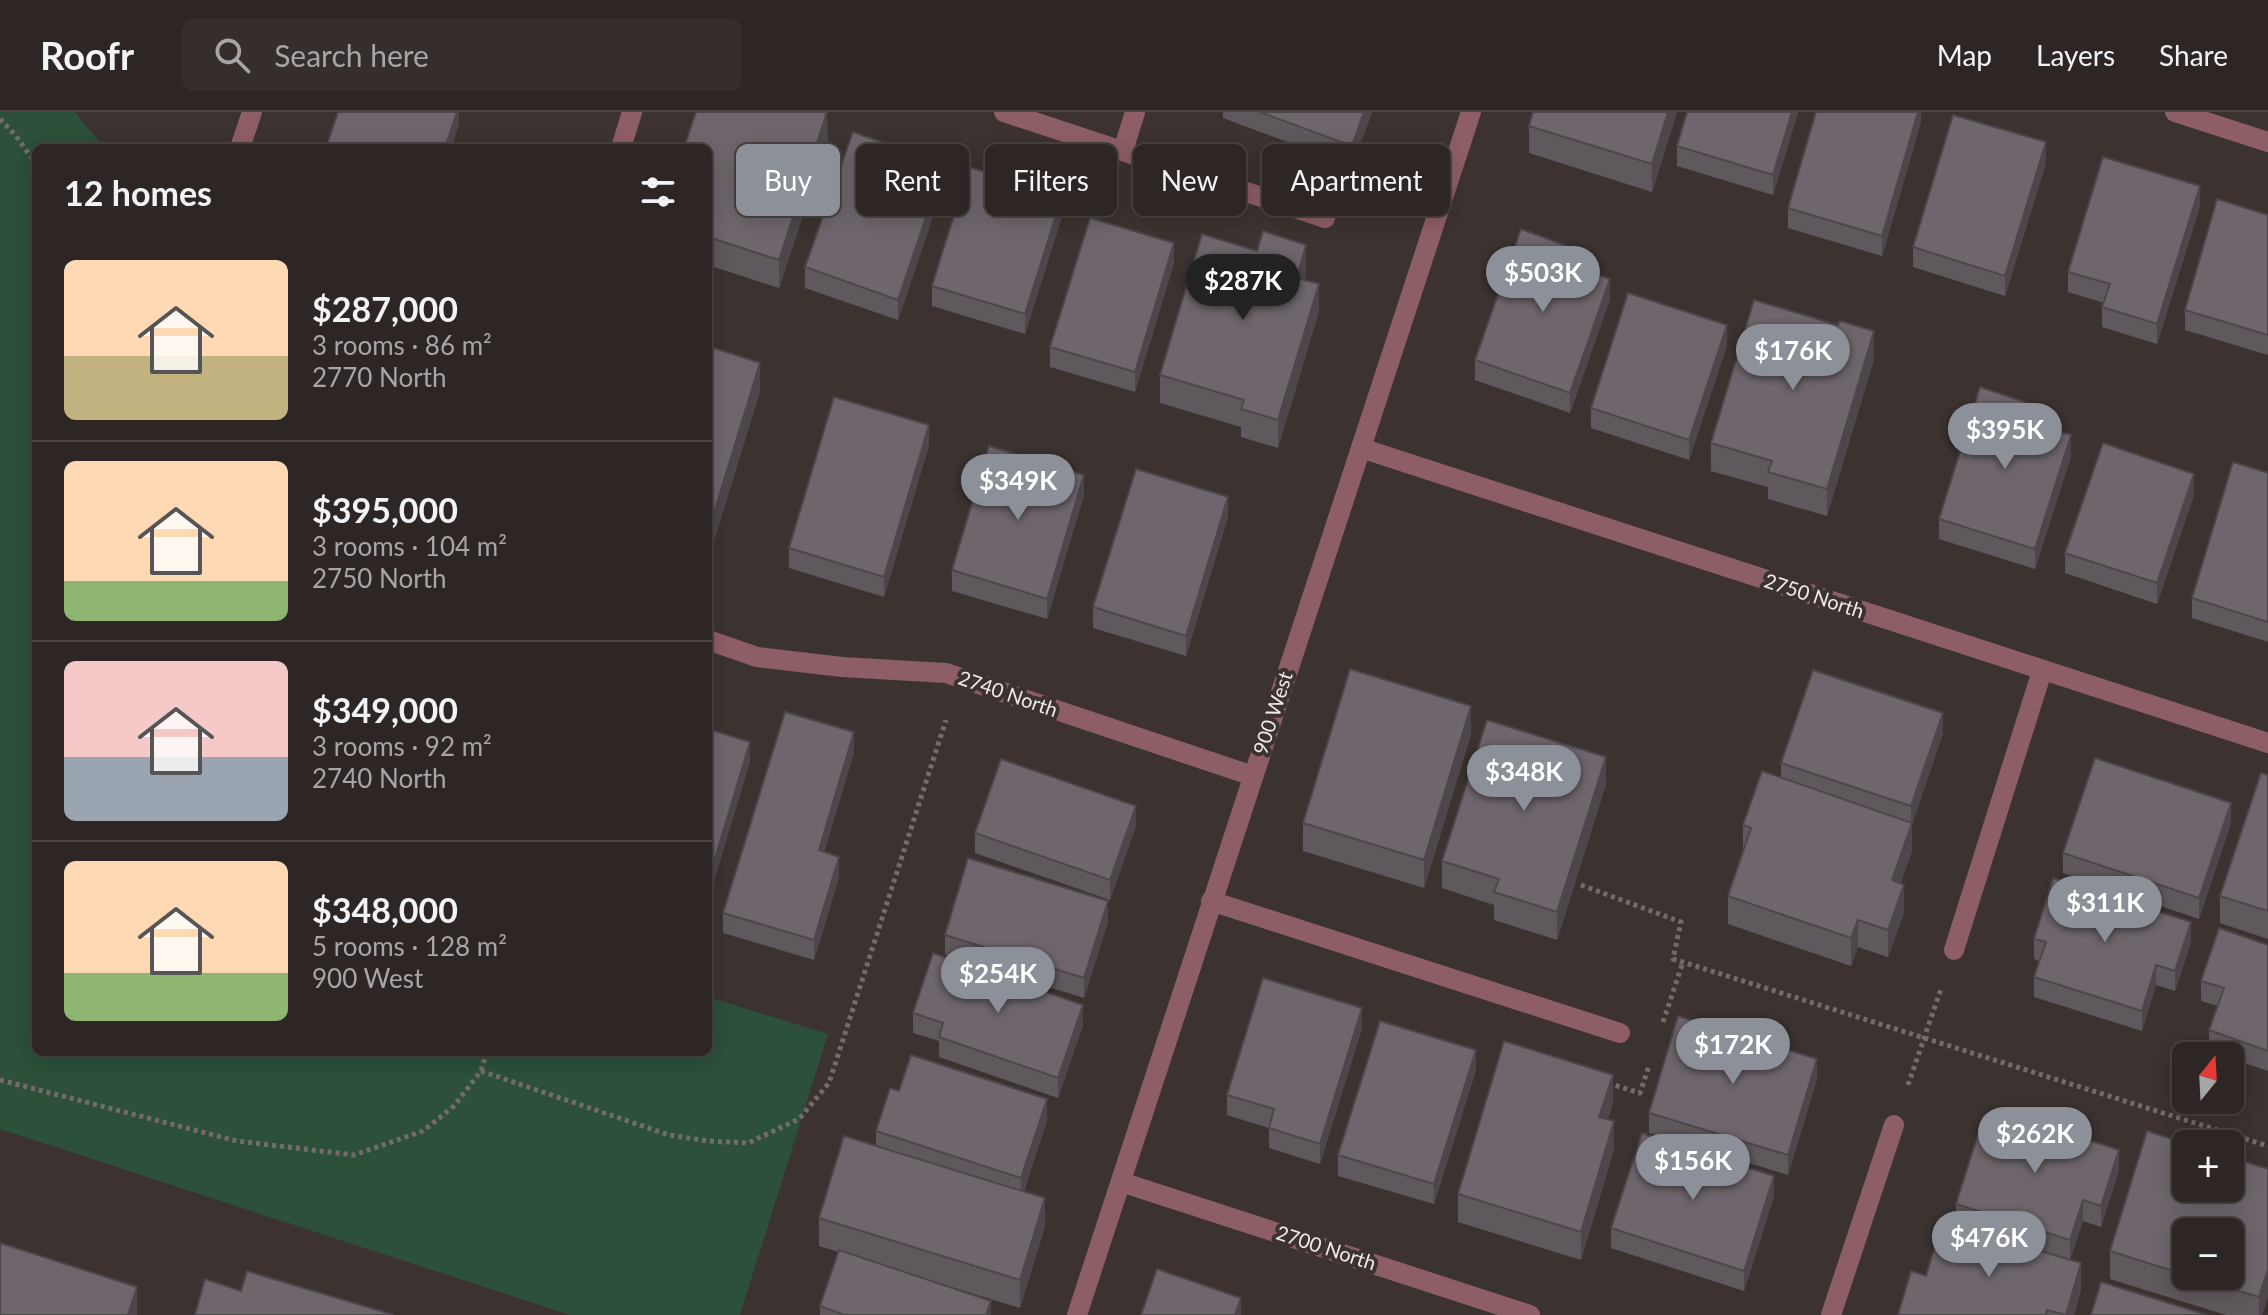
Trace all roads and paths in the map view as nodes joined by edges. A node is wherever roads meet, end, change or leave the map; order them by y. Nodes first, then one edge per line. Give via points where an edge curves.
1 (252, 112) edge
2 (632, 112) edge
3 (1004, 112) edge
4 (1135, 112) edge
5 (1471, 112) edge
6 (2175, 112) edge
7 (0, 119) edge
8 (2268, 142) edge
9 (241, 144) edge
10 (622, 144) edge
11 (1123, 151) junction
12 (32, 158) edge
13 (1325, 218) dead end
14 (1361, 448) junction
15 (712, 641) edge
16 (2042, 671) junction
17 (946, 723) dead end
18 (2268, 743) edge
19 (1253, 776) junction
20 (1581, 885) edge
21 (1211, 901) junction
22 (1954, 950) joint
23 (1620, 1033) dead end
24 (1924, 1038) junction
25 (486, 1056) edge
26 (481, 1071) junction
27 (0, 1080) edge
28 (1894, 1125) joint
29 (2268, 1146) edge
30 (1121, 1182) junction
31 (1077, 1315) edge
32 (1530, 1315) edge
33 (1831, 1315) edge

1 - 9 street
2 - 10 street
3 - 11 street
4 - 11 street
5 - 14 street, 900 West
6 - 8 street
7 - 12 path
11 - 13 street
14 - 16 street, 2750 North
14 - 19 street, 900 West
15 - 19 street, 2740 North via 757,657 946,673
16 - 18 street, 2750 North
16 - 22 street
17 - 26 path via 829,1083 799,1119 748,1143 695,1139 669,1135
19 - 21 street, 900 West
20 - 24 path via 1681,922 1673,959
21 - 23 street
21 - 30 street, 900 West
22 - 24 path
24 - 28 path
24 - 29 path
25 - 26 path
26 - 27 path via 454,1106 423,1131 354,1155 237,1141
28 - 33 street
30 - 31 street, 900 West
30 - 32 street, 2700 North

